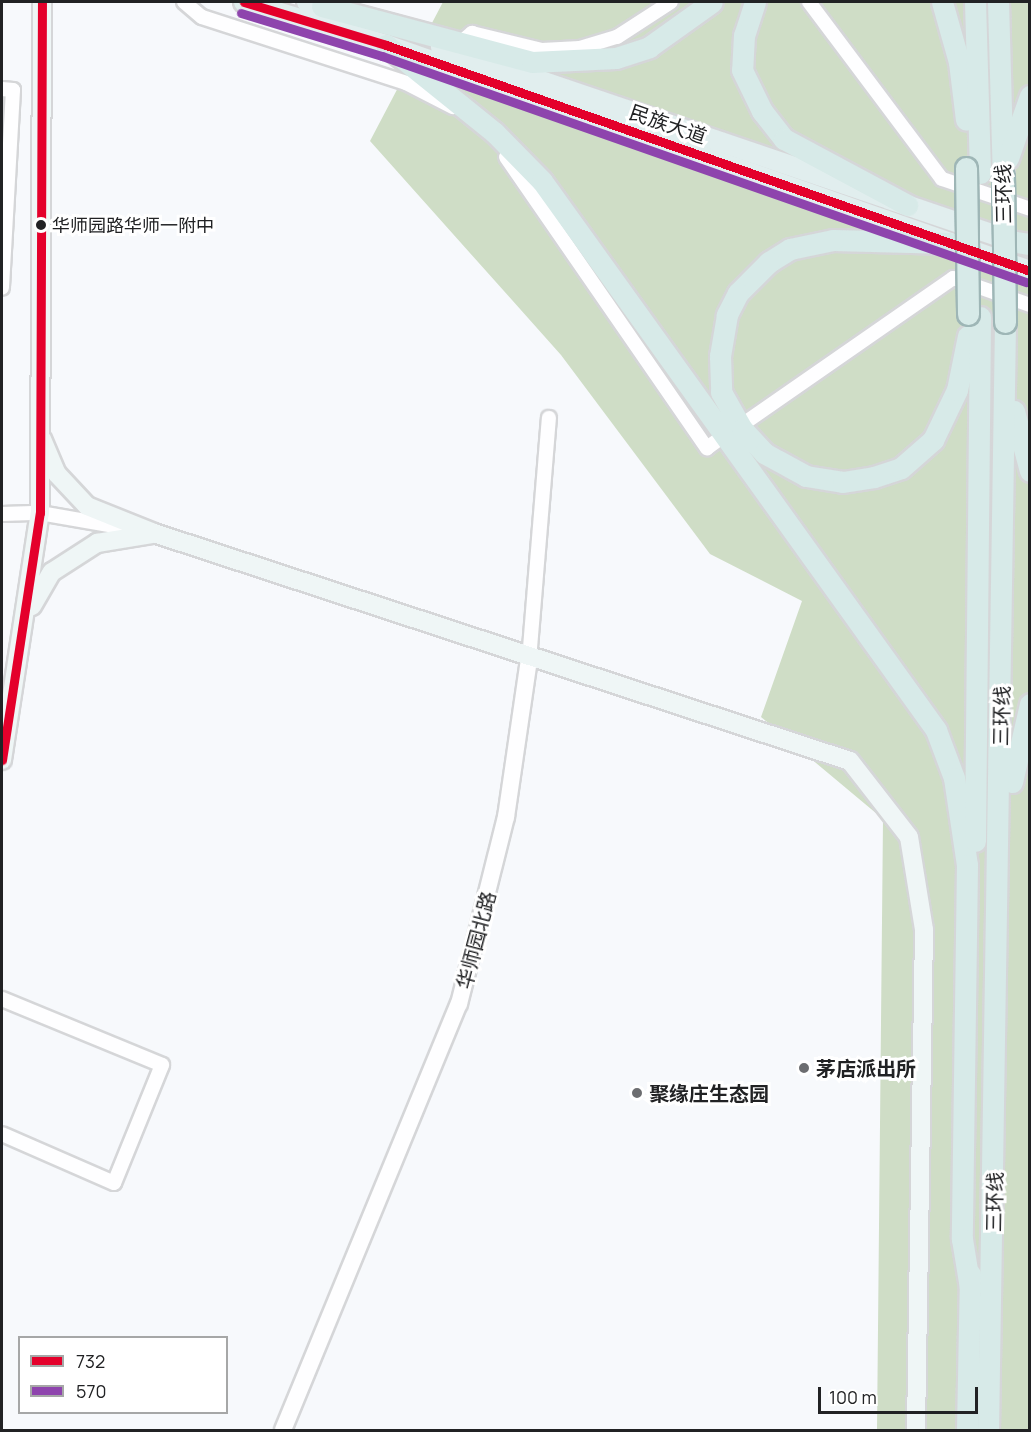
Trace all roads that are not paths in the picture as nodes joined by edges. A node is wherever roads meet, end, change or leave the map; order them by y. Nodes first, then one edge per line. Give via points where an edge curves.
1 (42, 2) edge
2 (184, 2) edge
3 (244, 2) edge
4 (671, 2) edge
5 (712, 2) edge
6 (755, 2) edge
7 (809, 2) edge
8 (942, 2) edge
9 (963, 2) edge
10 (975, 2) edge
11 (998, 2) edge
12 (314, 4) edge
13 (460, 43) junction
14 (386, 45) junction
15 (2, 89) edge
16 (1029, 96) edge
17 (966, 120) junction
18 (973, 170) junction
19 (1003, 176) junction
20 (907, 206) junction
21 (1029, 209) edge
22 (950, 243) junction
23 (1023, 244) edge
24 (1029, 271) edge
25 (2, 288) edge
26 (1029, 305) edge
27 (974, 315) junction
28 (1005, 322) junction
29 (968, 336) junction
30 (549, 418) dead end
31 (746, 422) dead end
32 (42, 439) junction
33 (718, 440) dead end
34 (1029, 471) edge
35 (40, 513) junction
36 (2, 514) edge
37 (154, 533) junction
38 (28, 613) junction
39 (529, 660) junction
40 (1029, 704) edge
41 (2, 760) edge
42 (967, 866) junction
43 (2, 999) edge
44 (998, 1049) junction
45 (2, 1134) edge
46 (970, 1288) junction
47 (283, 1431) edge
48 (915, 1431) edge
49 (967, 1431) edge
50 (988, 1431) edge

1 - 32 main road
2 - 33 street via 202,17 406,83 454,108 514,166 707,448
3 - 14 main road, 民族大道
4 - 13 street via 616,37 580,48 542,50 472,33
5 - 13 highway via 649,47 616,58 532,62
6 - 20 highway via 744,35 742,70 762,111 784,139
7 - 21 street via 942,179
8 - 17 highway via 959,62
9 - 17 highway
10 - 18 highway, 三环线
11 - 19 highway, 三环线
12 - 13 highway
12 - 20 main road, 民族大道
14 - 22 main road, 民族大道
14 - 42 highway via 495,133 542,181 903,682 936,730 954,778
15 - 25 street via 13,90
16 - 19 highway
17 - 18 highway
18 - 27 highway, 三环线
19 - 28 highway, 三环线, bridge
20 - 23 main road, 民族大道
22 - 24 main road, 民族大道
22 - 29 highway via 833,240 790,249 770,262 738,293 727,315 720,356 721,392 742,429 772,458 806,476 843,482 874,477 901,468 933,440 957,390
26 - 31 street via 953,278
27 - 29 highway
27 - 46 highway, 三环线
28 - 34 highway via 1016,430
28 - 44 highway, 三环线
29 - 42 highway
30 - 39 street, 华师园北路
32 - 35 main road
32 - 37 main road via 57,474 87,506
35 - 36 street
35 - 37 street
35 - 38 main road
37 - 38 main road via 97,543 52,572
37 - 39 main road
38 - 41 main road
39 - 47 street, 华师园北路 via 506,817 459,1004
39 - 48 main road via 850,761 909,837 924,930
40 - 44 highway via 1013,766
42 - 46 highway via 962,1239
43 - 45 street via 162,1065 114,1183
44 - 50 highway, 三环线
46 - 49 highway, 三环线

